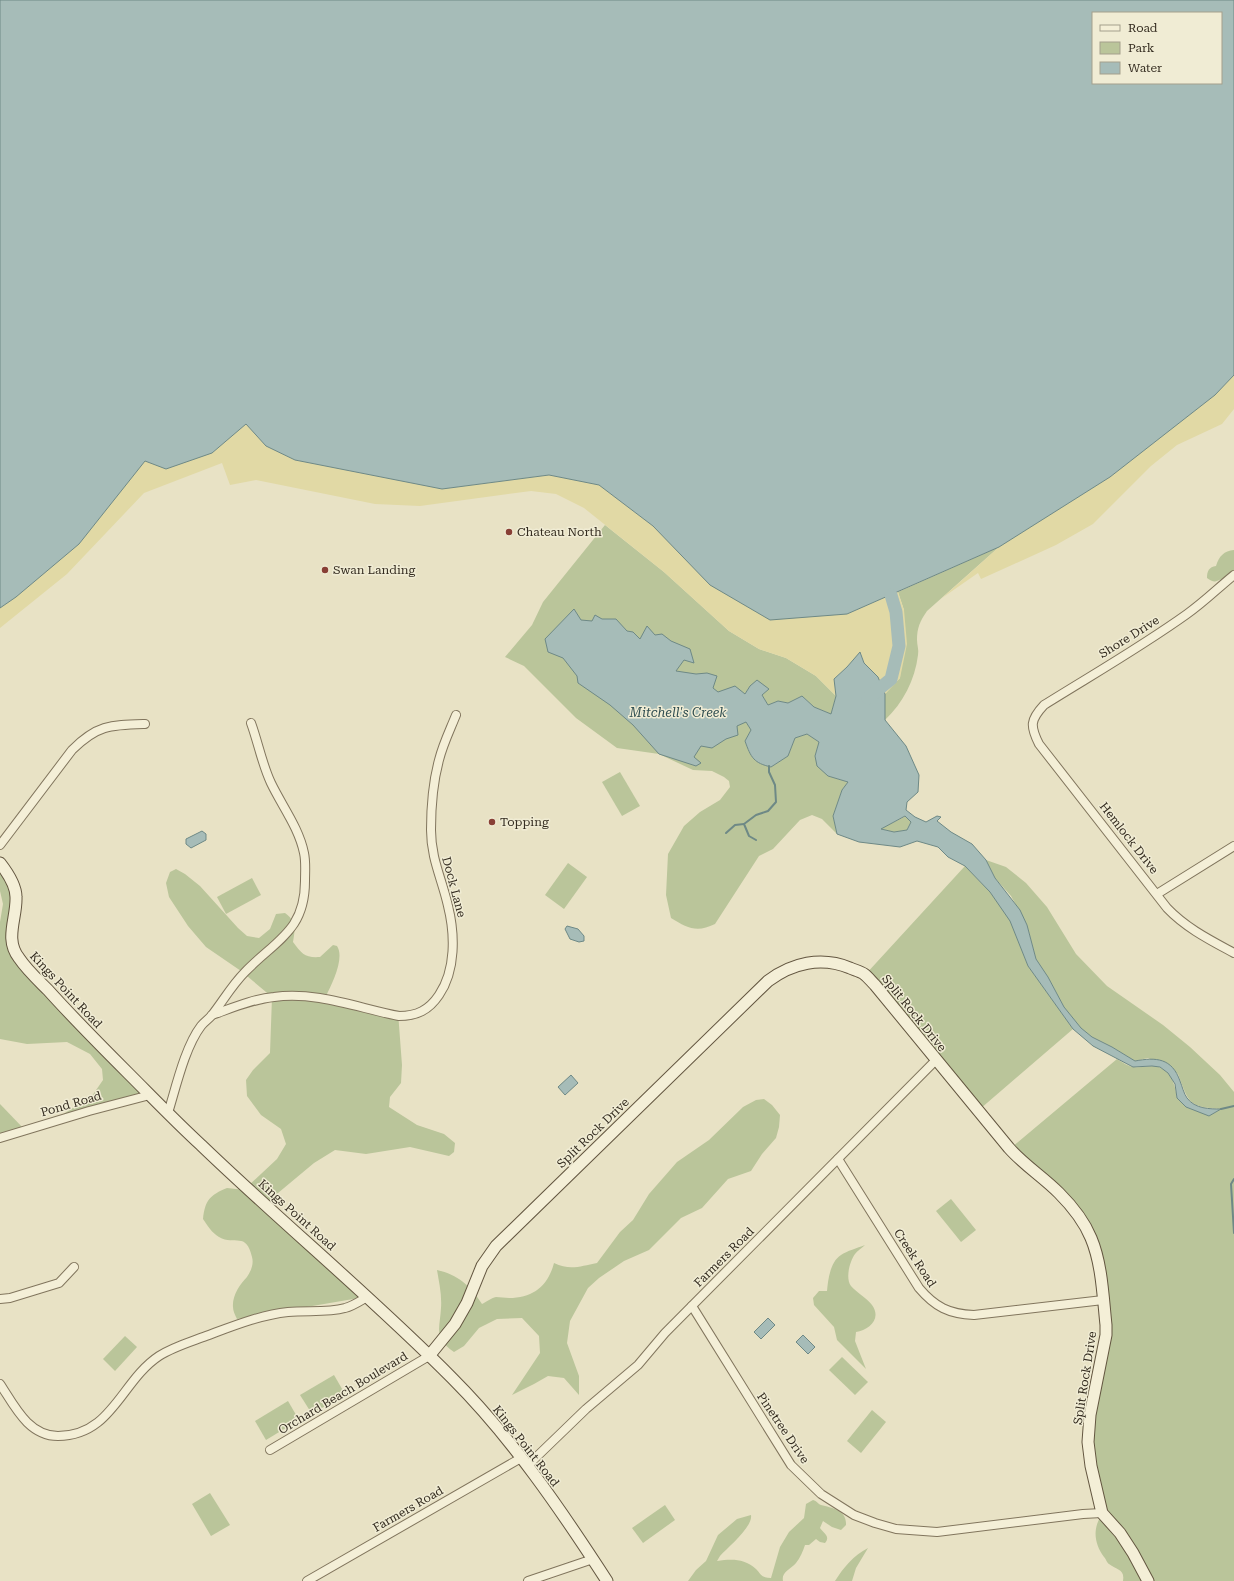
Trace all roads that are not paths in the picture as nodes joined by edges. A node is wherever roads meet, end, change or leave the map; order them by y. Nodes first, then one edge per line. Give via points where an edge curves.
1 (1234, 575) edge
2 (456, 715) dead end
3 (1034, 716) joint
4 (251, 723) dead end
5 (145, 724) dead end
6 (0, 845) edge
7 (1234, 846) edge
8 (0, 863) edge
9 (1157, 894) junction
10 (1234, 953) edge
11 (212, 1015) junction
12 (936, 1060) junction
13 (150, 1094) junction
14 (168, 1113) junction
15 (0, 1138) edge
16 (838, 1159) junction
17 (74, 1267) dead end
18 (367, 1298) junction
19 (0, 1299) edge
20 (1103, 1300) junction
21 (692, 1306) junction
22 (429, 1356) junction
23 (0, 1384) edge
24 (270, 1450) dead end
25 (524, 1462) junction
26 (1102, 1513) junction
27 (593, 1558) junction
28 (306, 1581) edge
29 (528, 1581) edge
30 (608, 1581) edge
31 (1148, 1581) edge

1 - 3 street, Shore Drive via 1186,615 1044,705
2 - 11 street, Dock Lane via 438,761 432,806 432,851 448,905 453,944 448,977 435,1001 420,1012 398,1016 313,997 284,996 260,1000
3 - 9 street, Hemlock Drive via 1032,726 1039,744
4 - 11 street via 271,782 301,840 305,854 305,887 299,918 291,929 244,972
5 - 6 street via 104,727 84,738 72,750
7 - 9 street
8 - 13 street, Kings Point Road via 15,888 12,937 18,957 79,1024
9 - 10 street, Hemlock Drive via 1184,924
11 - 14 street via 201,1026 192,1041
12 - 16 street, Farmers Road
12 - 20 street, Split Rock Drive via 1009,1148 1059,1193 1080,1218 1091,1237 1098,1261
12 - 22 street, Split Rock Drive via 875,984 863,973 844,965 824,962 801,963 779,973 496,1246 482,1266 467,1303 455,1324
13 - 14 street, Kings Point Road
13 - 15 street, Pond Road
14 - 18 street, Kings Point Road
16 - 20 street, Creek Road via 919,1288 943,1309 974,1315
16 - 21 street, Farmers Road
17 - 19 street via 58,1283
18 - 22 street, Kings Point Road
18 - 23 street via 345,1308 268,1316 178,1346 159,1356 141,1372 110,1413 94,1426 76,1434 58,1436 36,1429 21,1416
20 - 26 street, Split Rock Drive via 1106,1335 1090,1415 1088,1442
21 - 25 street, Farmers Road via 638,1365
21 - 26 street, Pinetree Drive via 792,1465 820,1494 854,1515 896,1529 937,1532
22 - 24 street, Orchard Beach Boulevard
22 - 25 street, Kings Point Road via 468,1395
25 - 27 street, Kings Point Road
25 - 28 street, Farmers Road
26 - 31 street, Split Rock Drive via 1120,1533
27 - 29 street
27 - 30 street, Kings Point Road

